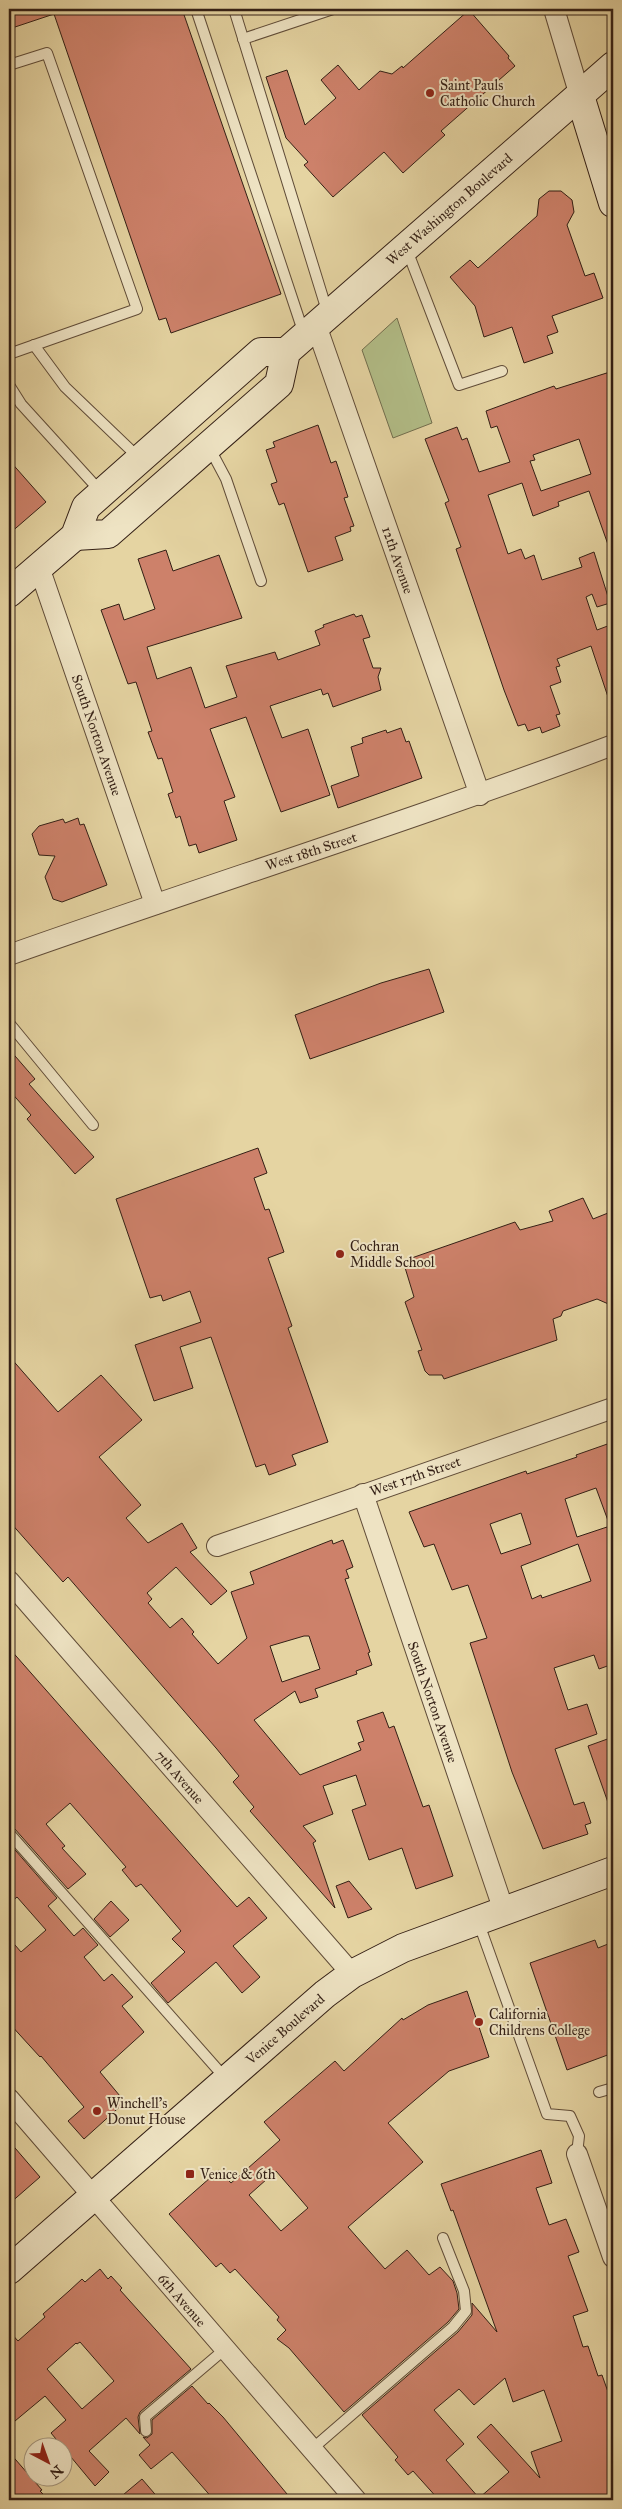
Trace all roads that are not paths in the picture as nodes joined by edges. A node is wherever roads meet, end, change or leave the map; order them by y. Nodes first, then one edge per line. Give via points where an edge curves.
1 (196, 9) edge
2 (234, 9) edge
3 (333, 9) edge
4 (554, 9) edge
5 (244, 39) junction
6 (9, 65) edge
7 (613, 66) edge
8 (580, 96) junction
9 (613, 203) edge
10 (406, 247) junction
11 (308, 331) junction
12 (34, 345) junction
13 (9, 354) edge
14 (502, 371) dead end
15 (9, 385) edge
16 (208, 446) junction
17 (140, 459) junction
18 (101, 493) junction
19 (75, 536) junction
20 (39, 567) junction
21 (261, 580) dead end
22 (9, 593) edge
23 (613, 745) edge
24 (480, 795) junction
25 (155, 904) junction
26 (9, 955) edge
27 (9, 1023) edge
28 (93, 1124) dead end
29 (613, 1408) edge
30 (363, 1494) junction
31 (217, 1546) dead end
32 (9, 1581) edge
33 (9, 1833) edge
34 (613, 1871) edge
35 (504, 1911) junction
36 (478, 1920) junction
37 (352, 1974) junction
38 (227, 2080) junction
39 (613, 2088) edge
40 (599, 2092) dead end
41 (9, 2099) edge
42 (577, 2154) joint
43 (93, 2196) junction
44 (443, 2238) dead end
45 (613, 2257) edge
46 (9, 2270) edge
47 (225, 2349) junction
48 (146, 2431) dead end
49 (312, 2449) junction
50 (356, 2500) edge

1 - 11 lane
2 - 5 lane
3 - 5 lane
4 - 8 street
5 - 11 lane
6 - 12 lane via 47,53 137,309
7 - 8 main road, West Washington Boulevard
8 - 9 main road
8 - 10 main road, West Washington Boulevard
10 - 11 main road, West Washington Boulevard
10 - 14 lane via 459,384
11 - 16 main road via 279,384
11 - 17 main road via 261,352
11 - 24 street, 12th Avenue
12 - 13 lane
12 - 17 lane via 65,387
15 - 18 lane via 21,404
16 - 19 main road via 108,534
16 - 21 lane via 226,479
17 - 18 main road
18 - 19 main road via 86,507
19 - 20 main road
20 - 22 main road
20 - 25 street, South Norton Avenue
23 - 24 street, West 18th Street
24 - 25 street, West 18th Street
25 - 26 street, West 18th Street
27 - 28 lane
29 - 30 street, West 17th Street
30 - 31 street, West 17th Street
30 - 35 street, South Norton Avenue
32 - 37 street, 7th Avenue
33 - 38 lane
34 - 35 main road, Venice Boulevard
35 - 36 main road, Venice Boulevard
36 - 37 main road, Venice Boulevard via 403,1948
36 - 42 lane via 547,2114 570,2116 579,2136
37 - 38 main road, Venice Boulevard
38 - 43 main road, Venice Boulevard
39 - 40 lane
41 - 43 street, 6th Avenue
42 - 45 street
43 - 46 main road, Venice Boulevard
43 - 47 street, 6th Avenue
44 - 49 lane via 464,2291 466,2310 453,2326
47 - 48 lane via 145,2417
47 - 49 street, 6th Avenue
49 - 50 street, 6th Avenue

